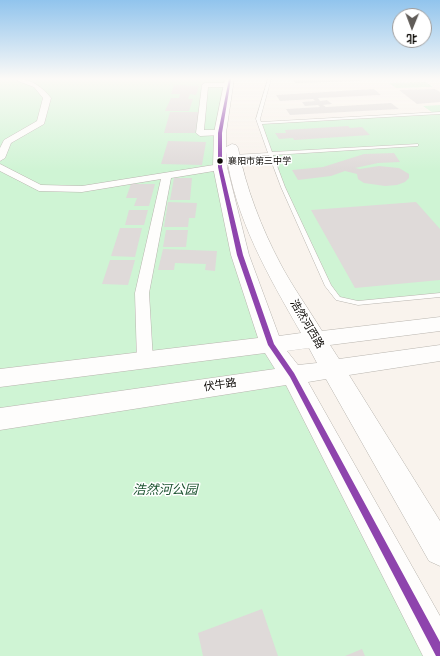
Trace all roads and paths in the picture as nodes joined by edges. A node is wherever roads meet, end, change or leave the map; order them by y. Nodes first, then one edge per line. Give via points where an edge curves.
1 (44, 110) edge
2 (226, 110) edge
3 (234, 110) edge
4 (261, 110) edge
5 (440, 113) edge
6 (260, 123) junction
7 (417, 145) dead end
8 (270, 154) junction
9 (0, 158) edge
10 (227, 162) junction
11 (0, 168) edge
12 (167, 175) junction
13 (440, 295) edge
14 (440, 324) edge
15 (316, 339) junction
16 (271, 345) junction
17 (440, 353) edge
18 (145, 360) junction
19 (334, 370) junction
20 (292, 375) junction
21 (0, 378) edge
22 (0, 419) edge
23 (440, 549) edge
24 (440, 652) edge

1 - 9 street via 41,122 7,142
2 - 10 street, 浩然河西路 via 220,133
3 - 10 street, 浩然河西路
4 - 6 lane via 258,119
5 - 6 lane
6 - 8 lane
7 - 8 lane
8 - 10 lane
8 - 13 lane via 328,286 338,299 358,303
10 - 12 street
10 - 15 street, 浩然河西路 via 234,168 251,220 271,264
10 - 16 street, 浩然河西路 via 240,255
11 - 12 street via 39,188 82,189
12 - 18 street via 142,293
14 - 15 street
15 - 16 street
15 - 19 street, 浩然河西路
16 - 18 street
16 - 20 street, 浩然河西路
17 - 19 street, 伏牛路
18 - 21 street
19 - 20 street, 伏牛路
19 - 23 street, 浩然河西路
20 - 22 street, 伏牛路
20 - 24 street, 浩然河西路

